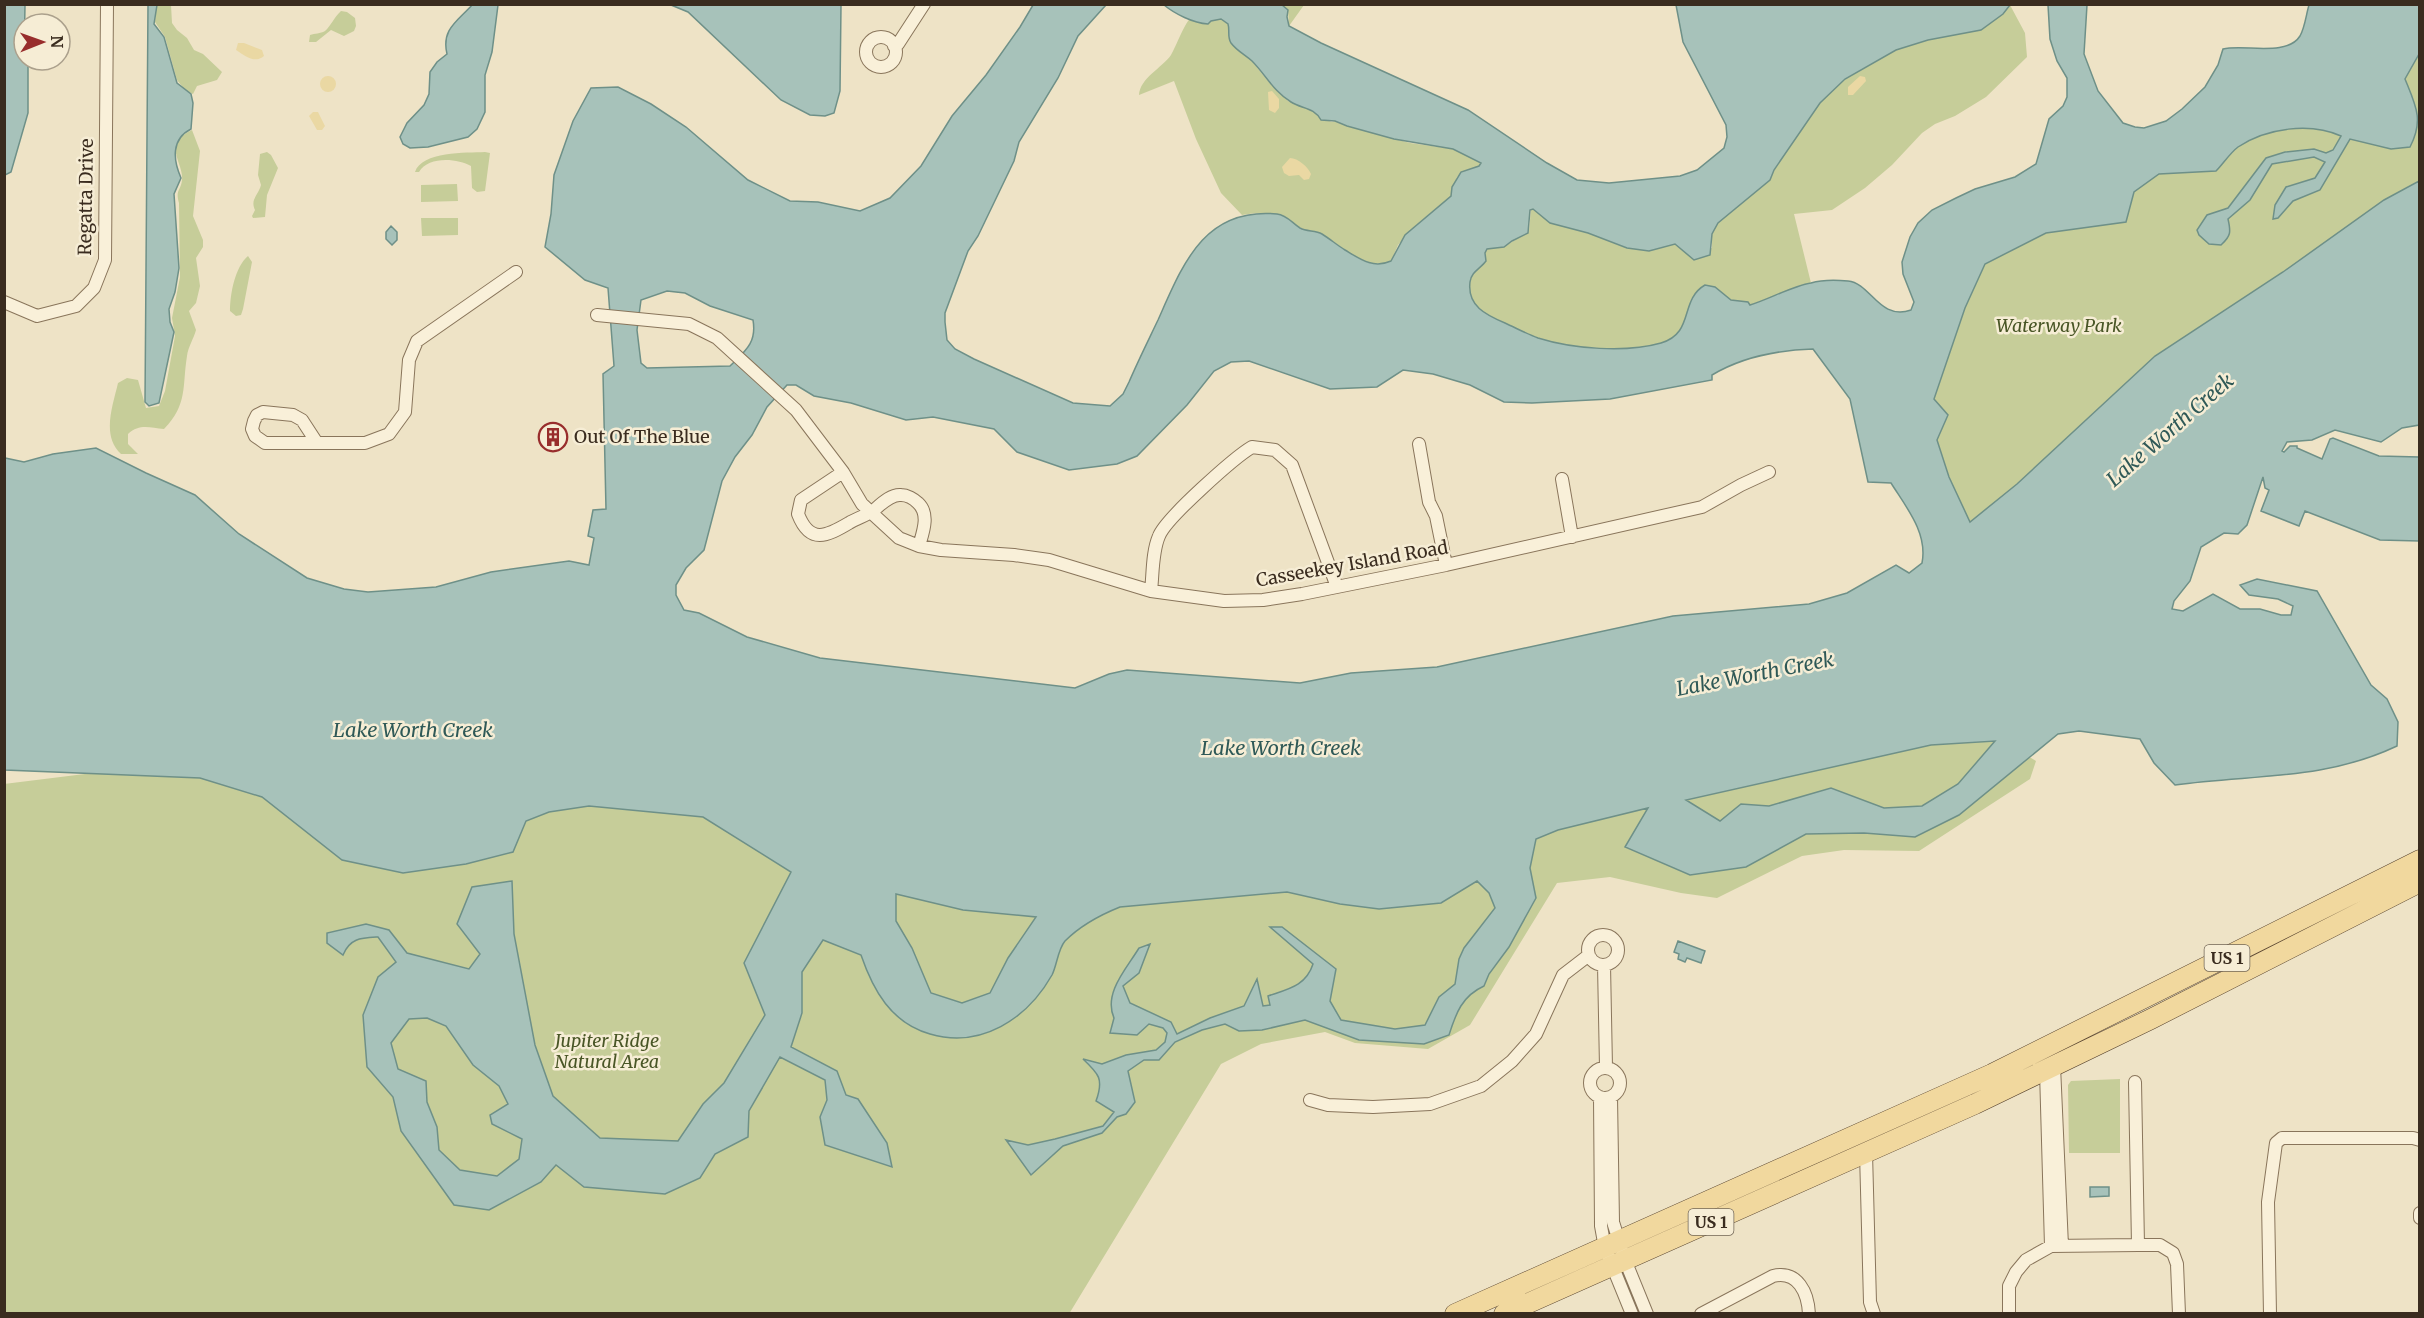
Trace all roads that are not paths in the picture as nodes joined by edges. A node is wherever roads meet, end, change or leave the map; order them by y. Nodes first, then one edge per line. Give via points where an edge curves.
1 (107, 4) edge
2 (924, 4) edge
3 (894, 46) dead end
4 (516, 272) dead end
5 (4, 302) edge
6 (597, 315) dead end
7 (317, 443) junction
8 (1419, 444) dead end
9 (843, 472) junction
10 (1769, 472) dead end
11 (1562, 479) dead end
12 (871, 512) junction
13 (1572, 537) junction
14 (919, 546) junction
15 (1446, 565) junction
16 (1337, 587) junction
17 (1152, 591) junction
18 (2420, 860) edge
19 (2420, 869) edge
20 (2420, 882) edge
21 (2332, 905) junction
22 (2351, 917) junction
23 (1589, 955) junction
24 (2262, 962) junction
25 (1604, 965) junction
26 (2114, 1014) junction
27 (1606, 1067) junction
28 (2050, 1069) junction
29 (2135, 1082) dead end
30 (1606, 1097) junction
31 (1310, 1100) dead end
32 (1975, 1104) junction
33 (1867, 1130) junction
34 (2420, 1140) edge
35 (1866, 1153) junction
36 (2420, 1213) edge
37 (1721, 1217) junction
38 (2420, 1218) edge
39 (2138, 1245) junction
40 (2056, 1246) junction
41 (1615, 1254) junction
42 (1645, 1310) edge
43 (1632, 1313) edge
44 (1455, 1314) edge
45 (1504, 1314) edge
46 (1701, 1314) edge
47 (1809, 1314) edge
48 (1874, 1314) edge
49 (2009, 1314) edge
50 (2179, 1314) edge
51 (2270, 1314) edge

1 - 5 street, Regatta Drive via 105,260 94,288 76,306 37,316
2 - 3 street
4 - 7 street via 417,341 409,360 405,412 389,434 365,442
6 - 9 street, Casseekey Island Road via 681,323 717,338 796,411
7 - 7 street via 265,443 253,433 254,421 263,412 293,415 302,420
8 - 15 street
9 - 12 street, Casseekey Island Road
9 - 12 street via 801,500 798,514 802,524 821,536 835,533
10 - 13 street, Casseekey Island Road via 1702,507
11 - 13 street
12 - 14 street, Casseekey Island Road via 899,538
12 - 14 street via 885,500 901,494 914,499 923,507 925,520
13 - 15 street, Casseekey Island Road
14 - 17 street, Casseekey Island Road via 1049,560
15 - 16 street, Casseekey Island Road
16 - 17 street, Casseekey Island Road via 1234,601
16 - 17 street via 1292,465 1275,450 1252,447 1168,521 1159,536
18 - 21 main road, US 1
19 - 22 main road via 2357,902
20 - 22 main road, US 1
21 - 24 main road via 2324,922 2279,944
21 - 26 main road, US 1
22 - 24 main road, US 1
23 - 25 street
23 - 25 street via 1590,943 1596,937 1604,934 1612,938 1618,945 1617,956
23 - 31 street via 1563,975 1536,1035 1481,1086 1430,1104 1373,1107
24 - 28 main road, US 1
25 - 27 street
26 - 32 main road via 2099,1029 1979,1090
26 - 33 main road, US 1
27 - 30 street via 1620,1078 1619,1089
27 - 30 street via 1598,1069 1590,1080 1592,1090
28 - 32 main road, US 1
28 - 40 street
29 - 39 street
30 - 41 street via 1601,1226
32 - 35 main road, US 1
33 - 37 main road via 1850,1149 1761,1191
33 - 41 main road, US 1
34 - 51 street via 2282,1138 2276,1143 2268,1202
35 - 37 main road, US 1
35 - 48 street via 1870,1302
36 - 38 street
37 - 41 main road, US 1
39 - 40 street
39 - 50 street via 2160,1245 2173,1253
40 - 49 street via 2026,1260 2016,1272 2009,1286
41 - 42 street
41 - 43 street
41 - 44 main road, US 1
41 - 45 main road, US 1
42 - 43 street
46 - 47 street via 1780,1275 1800,1283 1807,1296

